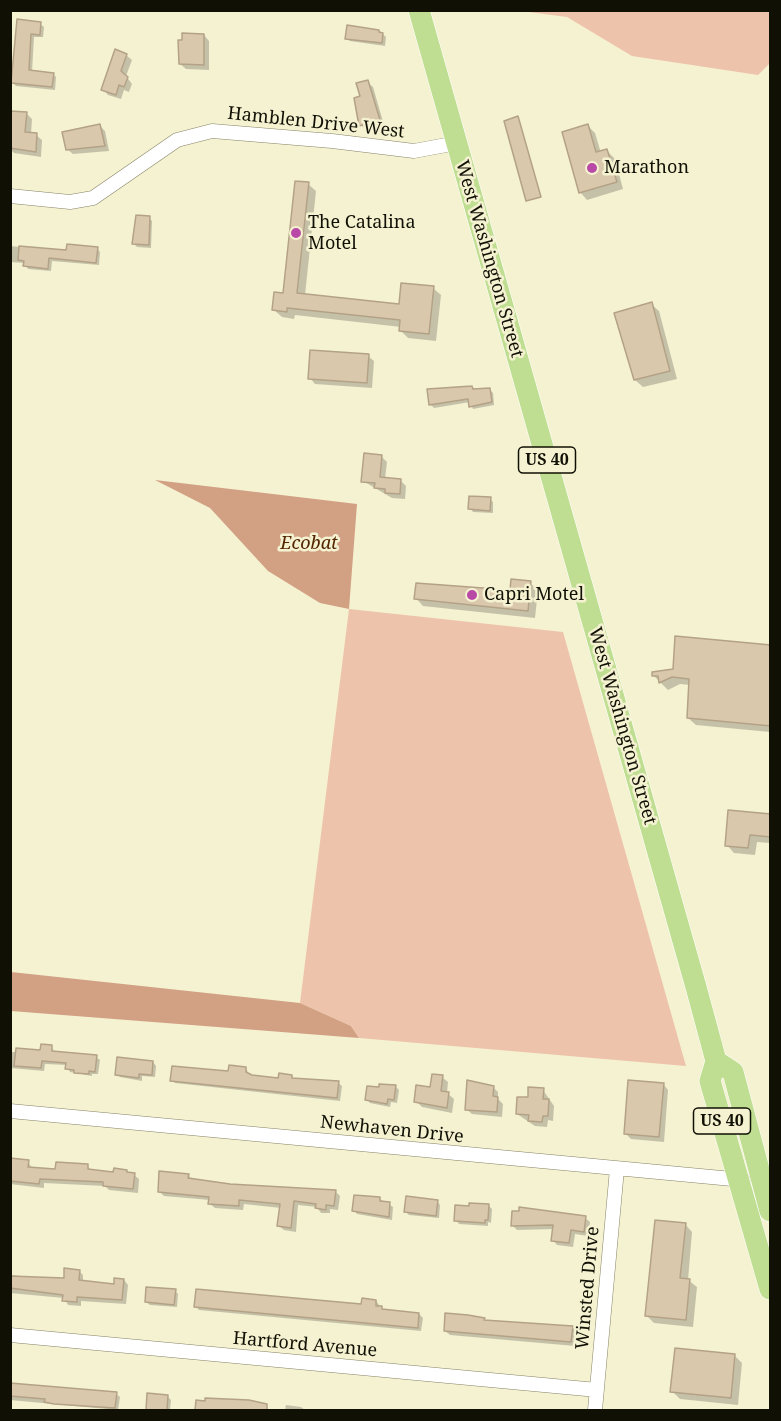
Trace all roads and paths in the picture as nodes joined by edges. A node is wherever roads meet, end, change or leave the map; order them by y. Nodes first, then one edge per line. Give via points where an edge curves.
1 (419, 10) edge
2 (457, 143) junction
3 (10, 196) edge
4 (716, 1062) junction
5 (10, 1111) edge
6 (617, 1169) junction
7 (738, 1180) junction
8 (766, 1180) edge
9 (771, 1211) edge
10 (771, 1290) edge
11 (10, 1335) edge
12 (597, 1390) junction
13 (595, 1410) edge

1 - 2 main road, West Washington Street / US 40
2 - 3 street, Hamblen Drive West via 414,151 212,131 177,140 93,198 70,202
2 - 4 main road, West Washington Street / US 40
4 - 7 main road, West Washington Street / US 40 via 710,1081
4 - 8 main road, West Washington Street / US 40 via 733,1072
5 - 6 street, Newhaven Drive
6 - 7 street, Newhaven Drive
6 - 12 street, Winsted Drive
7 - 8 street, Newhaven Drive
7 - 10 main road, West Washington Street / US 40
8 - 9 main road, West Washington Street / US 40
11 - 12 street, Hartford Avenue
12 - 13 street, Winsted Drive

